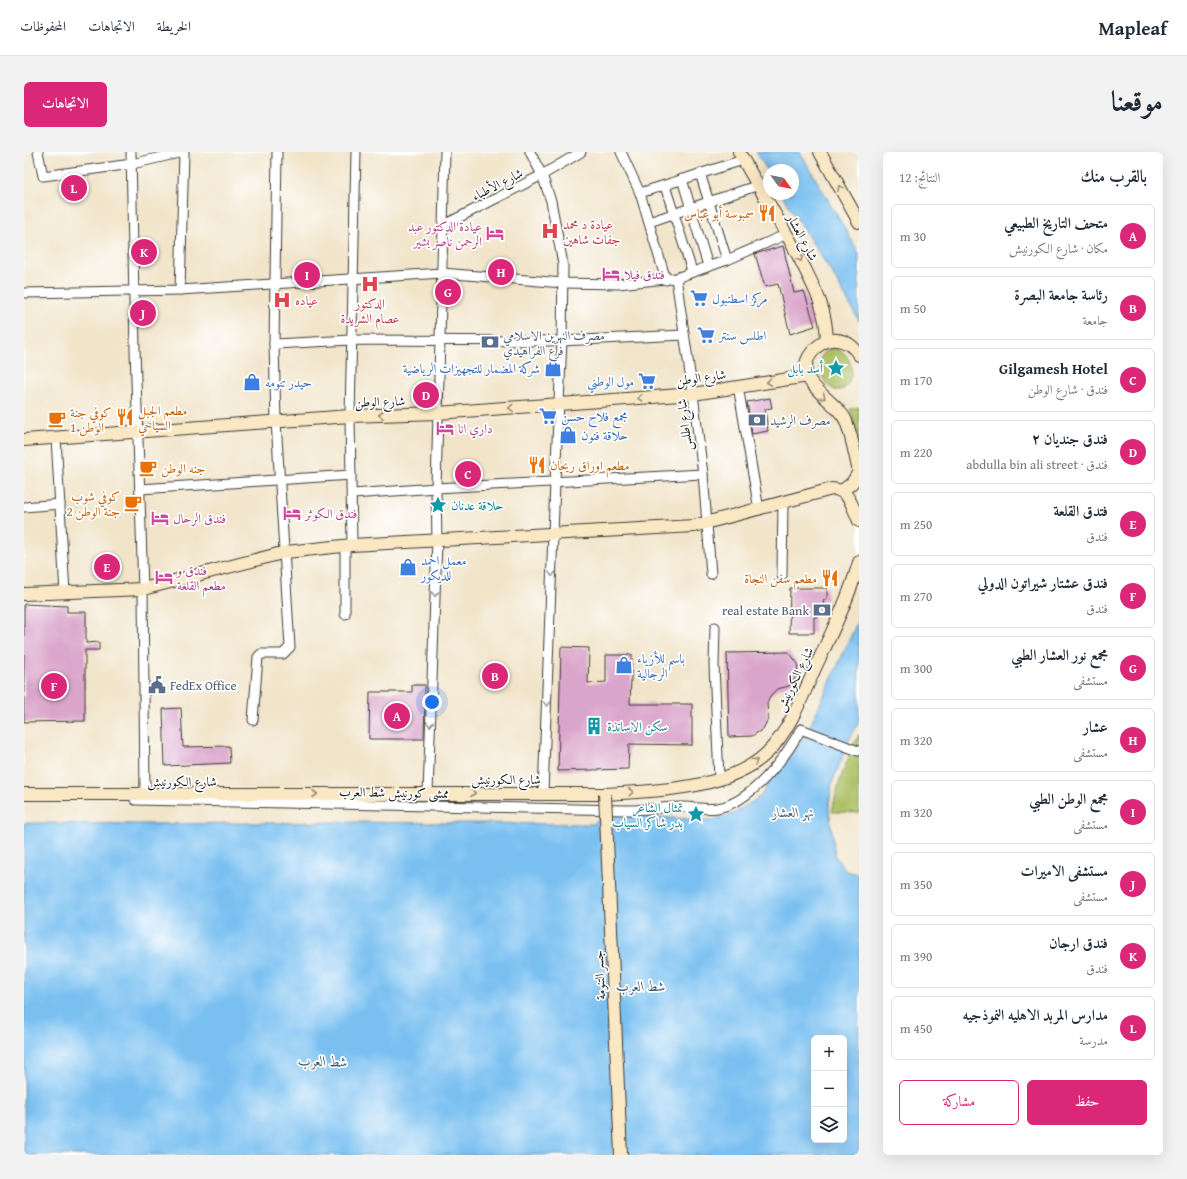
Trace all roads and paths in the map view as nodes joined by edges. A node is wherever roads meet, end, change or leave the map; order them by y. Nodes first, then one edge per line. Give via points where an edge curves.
1 (38, 152) edge
2 (131, 152) edge
3 (184, 152) edge
4 (277, 152) edge
5 (356, 152) edge
6 (445, 152) edge
7 (530, 152) edge
8 (581, 152) edge
9 (621, 152) edge
10 (820, 152) edge
11 (741, 156) edge
12 (132, 164) junction
13 (700, 173) junction
14 (542, 176) junction
15 (682, 179) junction
16 (665, 186) junction
17 (759, 186) junction
18 (640, 193) junction
19 (709, 203) junction
20 (690, 208) junction
21 (674, 214) junction
22 (649, 222) junction
23 (859, 222) edge
24 (444, 225) junction
25 (787, 234) junction
26 (727, 260) junction
27 (708, 266) junction
28 (692, 271) junction
29 (442, 273) junction
30 (354, 278) junction
31 (671, 279) junction
32 (563, 283) junction
33 (275, 284) junction
34 (180, 290) junction
35 (135, 292) junction
36 (24, 293) edge
37 (683, 334) junction
38 (352, 340) junction
39 (562, 340) junction
40 (440, 341) junction
41 (827, 341) junction
42 (274, 344) junction
43 (859, 355) edge
44 (808, 376) junction
45 (738, 386) junction
46 (693, 394) junction
47 (559, 405) junction
48 (438, 413) junction
49 (350, 416) junction
50 (276, 421) junction
51 (137, 432) junction
52 (56, 438) junction
53 (24, 440) edge
54 (859, 472) edge
55 (703, 474) junction
56 (351, 475) junction
57 (280, 480) junction
58 (555, 482) junction
59 (436, 488) junction
60 (140, 489) junction
61 (842, 491) junction
62 (352, 494) junction
63 (783, 503) junction
64 (60, 504) junction
65 (24, 507) edge
66 (759, 510) junction
67 (859, 521) edge
68 (707, 523) junction
69 (553, 535) junction
70 (437, 541) junction
71 (348, 545) junction
72 (286, 552) junction
73 (859, 562) edge
74 (711, 574) dead end
75 (782, 576) dead end
76 (143, 589) junction
77 (65, 593) junction
78 (24, 594) edge
79 (345, 614) dead end
80 (715, 627) dead end
81 (253, 720) dead end
82 (858, 751) dead end
83 (719, 779) junction
84 (428, 793) junction
85 (543, 793) junction
86 (24, 794) edge
87 (605, 794) junction
88 (145, 795) junction
89 (24, 798) edge
90 (622, 1155) edge

1 - 12 street via 43,176
2 - 12 street
3 - 12 street
3 - 34 street
4 - 33 street
5 - 30 street
6 - 24 street
7 - 14 street
8 - 14 street, شارع الأطباء
9 - 18 street, شارع اطلس
23 -> 10 main road
11 - 13 street
11 - 17 main road, شارع العشار
12 - 35 street
13 - 15 street
13 - 19 street
14 - 24 street, شارع الأطباء
14 - 32 street via 557,230 563,264
15 - 16 street
15 - 20 street
16 - 18 street
16 - 21 street
17 - 19 street
17 - 25 main road, شارع العشار
18 - 22 street, شارع اطلس
19 - 20 street
19 - 26 street
20 - 21 street
20 - 27 street
21 - 22 street
21 - 28 street
22 - 31 street, شارع اطلس
24 - 29 street
25 - 26 street
25 -> 41 main road, شارع العشار via 821,303
26 - 27 street
27 - 28 street
28 - 31 street
29 - 30 street
29 - 32 street
29 - 40 street
30 - 33 street
30 - 38 street
31 - 32 street via 618,284
31 - 37 street, شارع اطلس
32 - 39 street
33 - 34 street
33 - 42 street
34 - 35 street
35 - 36 street
35 - 51 street
37 - 39 street
37 - 46 street, شارع اطلس
38 - 40 street
38 - 42 street
38 - 49 street
39 - 40 street
39 - 47 street
40 - 48 street
41 - 43 main road via 846,342
41 - 44 main road via 817,346 810,354 806,365
42 - 50 street
44 -> 45 main road, شارع الوطن
44 -> 54 main road via 815,389 844,417
45 - 46 main road, شارع الوطن
45 - 66 street
46 -> 47 main road, شارع الوطن
46 - 55 street, شارع اطلس
47 -> 48 main road, شارع الوطن
47 - 58 street
48 -> 49 main road, شارع الوطن
48 - 59 street
49 - 50 main road, شارع الوطن
49 - 56 street
50 - 51 main road, شارع الوطن
50 - 57 street
51 - 52 main road, شارع الوطن
51 - 60 street
52 - 53 main road, شارع الوطن
52 - 64 street
54 - 61 main road via 852,483
55 - 58 street
55 - 68 street, شارع اطلس
56 - 57 street
56 - 62 street
57 - 60 street
57 - 72 street
58 - 59 street
58 - 69 street
59 - 62 street
59 - 70 street
60 - 76 street
61 - 63 main road via 832,489
61 - 67 main road via 848,496
62 - 71 street
63 - 66 main road
63 - 75 street
64 - 65 street
64 - 77 street
66 - 68 main road
68 - 69 main road
68 - 74 street, شارع اطلس
69 - 70 main road
69 -> 85 street
70 - 71 main road
70 -> 84 street
71 - 72 main road
71 - 79 street
72 - 76 main road
72 - 81 street via 290,647 283,654 261,654 258,657
83 -> 73 main road, شارع الكورنيش via 756,762 768,752 784,729 804,694 854,580
76 - 77 main road
76 - 88 street
77 - 78 main road
80 - 83 street
82 - 89 street, ممشى كورنيش شط العرب via 801,729 753,791 733,803 716,808 667,807 625,810
87 -> 83 main road, شارع الكورنيش via 674,789
84 -> 85 main road, شارع الكورنيش
88 -> 84 main road, شارع الكورنيش
85 - 87 main road, شارع الكورنيش
86 - 88 main road, شارع الكورنيش
87 - 90 main road, جسر التنومة, bridge

